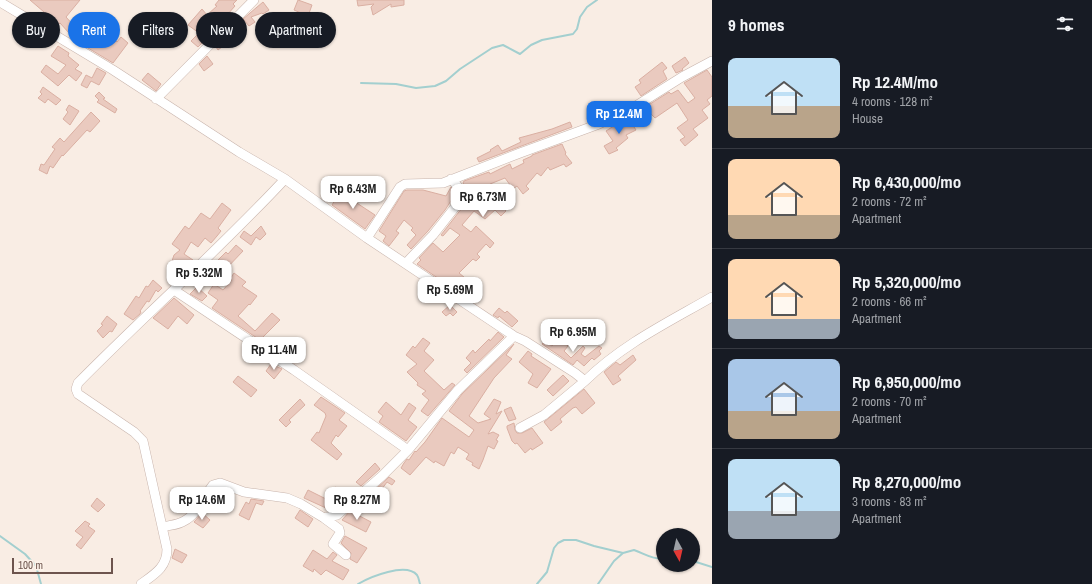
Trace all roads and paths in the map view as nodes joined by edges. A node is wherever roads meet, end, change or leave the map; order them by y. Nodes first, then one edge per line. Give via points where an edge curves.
1 (254, 0) edge
2 (0, 2) edge
3 (712, 61) edge
4 (156, 99) junction
5 (284, 179) junction
6 (451, 180) junction
7 (367, 238) junction
8 (406, 263) junction
9 (174, 290) junction
10 (712, 297) edge
11 (514, 336) junction
12 (585, 381) junction
13 (520, 428) dead end
14 (408, 450) junction
15 (324, 518) junction
16 (163, 527) junction
17 (346, 555) dead end
18 (141, 584) edge

1 - 4 street
2 - 4 street
3 - 6 street via 622,114
4 - 5 street
5 - 7 street
5 - 9 street
6 - 7 street via 443,183 406,184 400,187
6 - 8 street via 464,193 463,197 433,235
7 - 8 street
8 - 11 street
9 - 14 street
9 - 16 street via 78,383 76,389 78,394 142,439
10 - 12 street via 628,345
11 - 12 street
11 - 14 street via 458,390
12 - 13 street via 544,415
14 - 15 street via 364,493 337,515
15 - 16 street via 293,500 244,492 220,484 213,485 194,513 185,521
15 - 17 street via 339,529 340,533 333,544
16 - 18 street via 167,549 166,562 163,568

